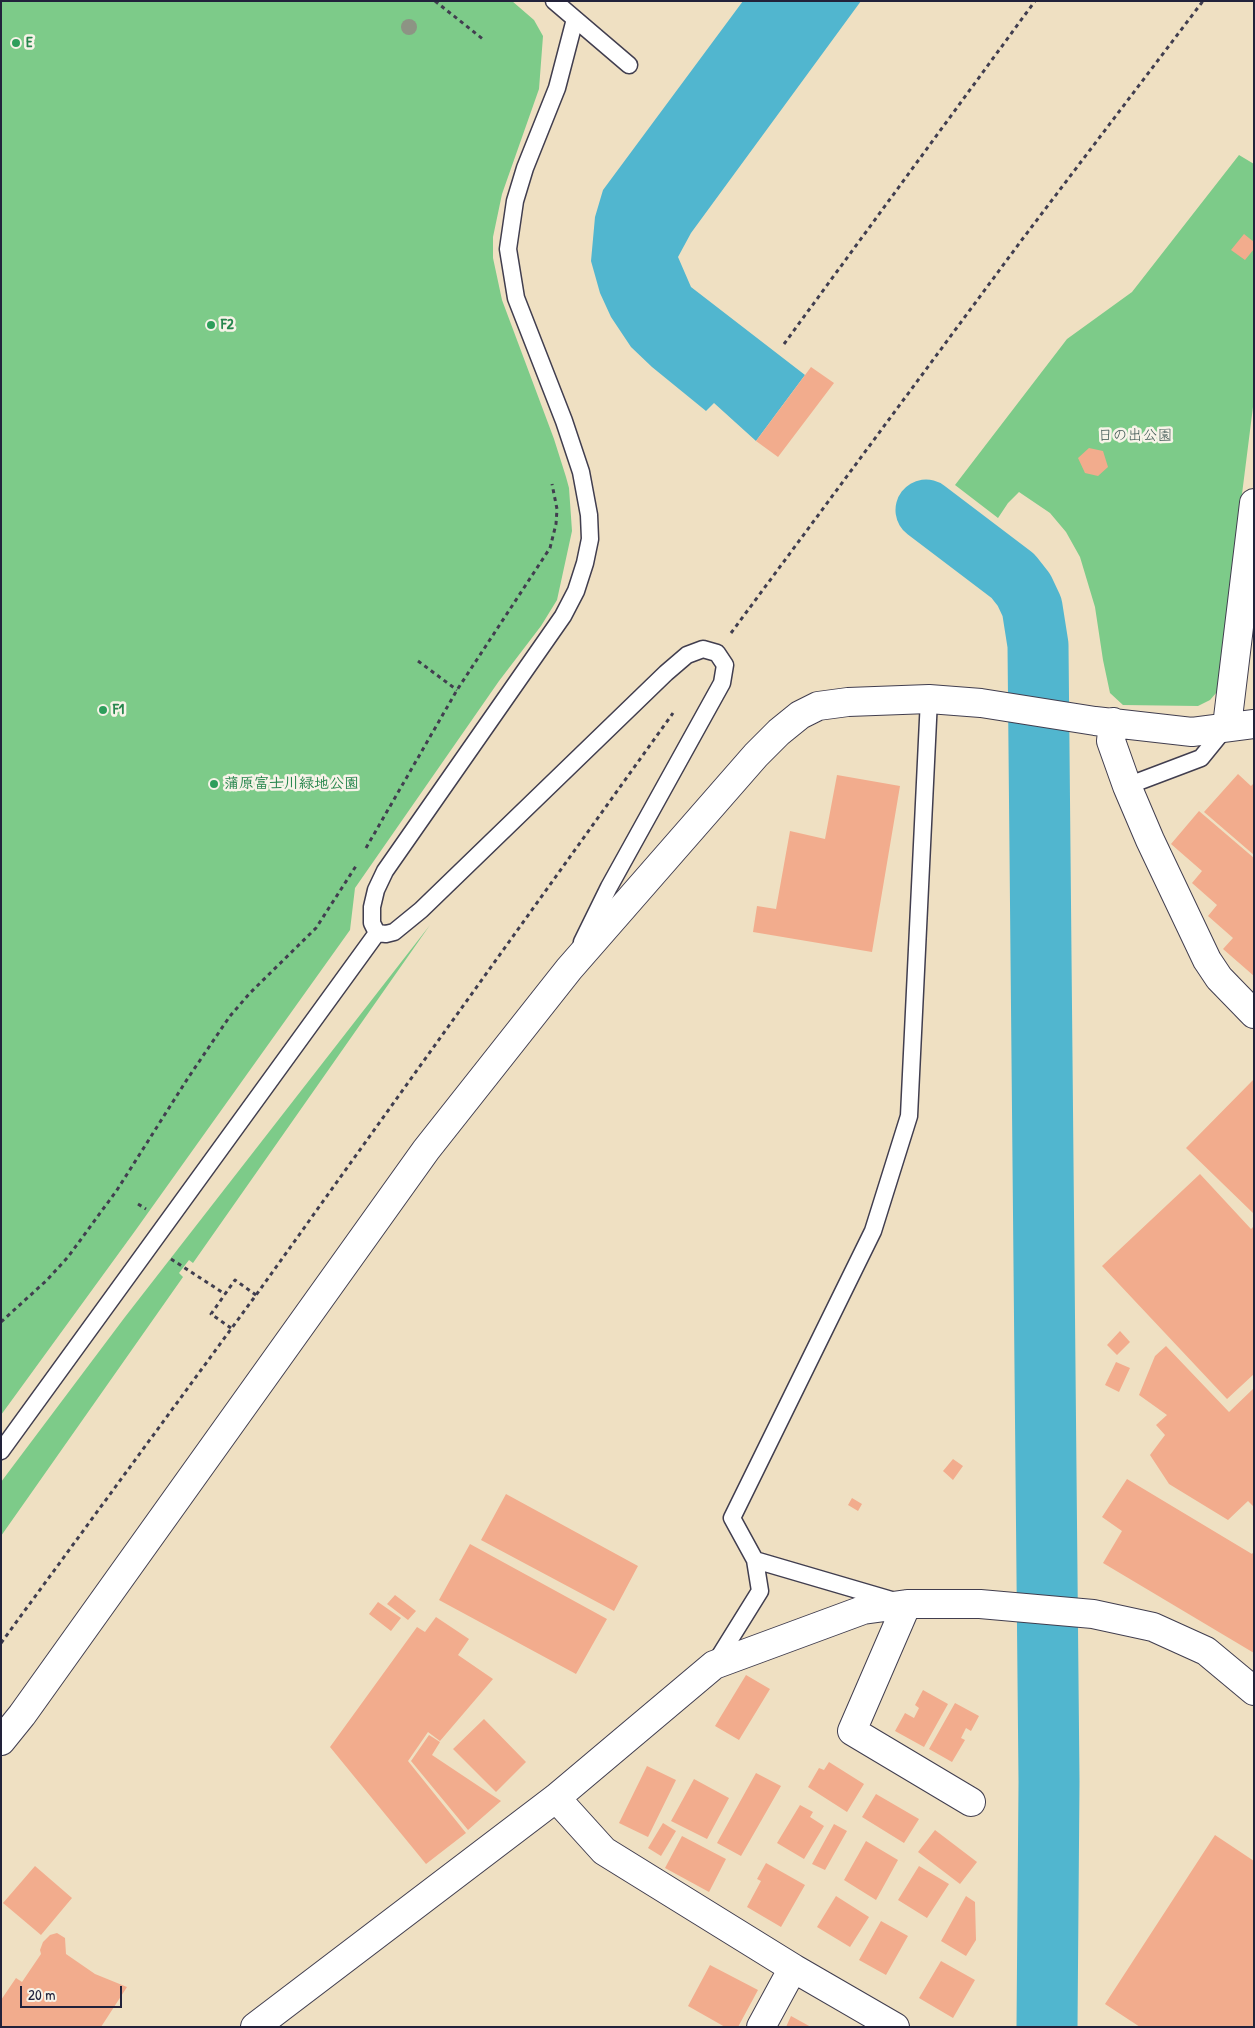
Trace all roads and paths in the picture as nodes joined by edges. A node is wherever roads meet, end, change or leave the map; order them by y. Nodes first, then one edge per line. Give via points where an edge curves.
1 (435, 1) edge
2 (554, 1) edge
3 (1035, 1) edge
4 (1203, 1) edge
5 (575, 19) junction
6 (484, 40) dead end
7 (629, 65) dead end
8 (784, 344) dead end
9 (552, 484) dead end
10 (1254, 503) edge
11 (1251, 561) edge
12 (751, 605) dead end
13 (418, 661) dead end
14 (457, 690) junction
15 (929, 699) junction
16 (675, 710) dead end
17 (1104, 721) junction
18 (1254, 724) edge
19 (1227, 726) junction
20 (1127, 786) junction
21 (364, 852) dead end
22 (359, 861) dead end
23 (377, 933) junction
24 (569, 969) junction
25 (1254, 1014) edge
26 (185, 1268) dead end
27 (225, 1294) junction
28 (256, 1294) junction
29 (1, 1322) edge
30 (231, 1328) junction
31 (1, 1451) edge
32 (755, 1560) junction
33 (906, 1604) junction
34 (1, 1643) edge
35 (714, 1665) junction
36 (1254, 1691) edge
37 (1, 1741) edge
38 (556, 1798) junction
39 (971, 1802) dead end
40 (793, 1968) junction
41 (256, 2027) edge
42 (760, 2027) edge
43 (895, 2027) edge

1 - 6 path
2 - 5 lane
3 - 8 path
4 - 12 path
5 - 7 lane
5 - 23 lane via 556,88 515,201 508,249 516,298 581,472 589,515 590,539 585,564 563,616 385,871 372,907 372,923
9 - 14 path via 557,509 550,548
10 - 11 street
11 - 19 street
13 - 14 path
14 - 21 path
15 - 17 street via 981,703
15 - 24 street via 848,702 818,706 800,715 756,755
15 - 32 lane via 910,1116 873,1231 732,1518
16 - 28 path
17 - 19 street via 1192,732
17 - 20 street
18 - 19 street
19 - 20 lane via 1201,758
20 - 25 street via 1207,960 1219,978
22 - 29 path via 316,928 230,1016 117,1190 68,1257 48,1280
23 - 24 lane via 394,932 421,910 687,655 703,649 717,653 726,665 722,683 608,887
23 - 31 lane
24 - 37 street via 426,1150
26 - 27 path
27 - 28 path via 235,1280
27 - 30 path via 211,1314
28 - 30 path
30 - 34 path
32 - 33 lane
32 - 35 lane via 760,1591
33 - 35 street via 863,1610
33 - 36 street via 980,1604 1094,1614 1153,1627 1206,1651
33 - 39 street via 852,1731
35 - 38 street
38 - 40 street via 604,1850
38 - 41 street
40 - 42 street
40 - 43 street

